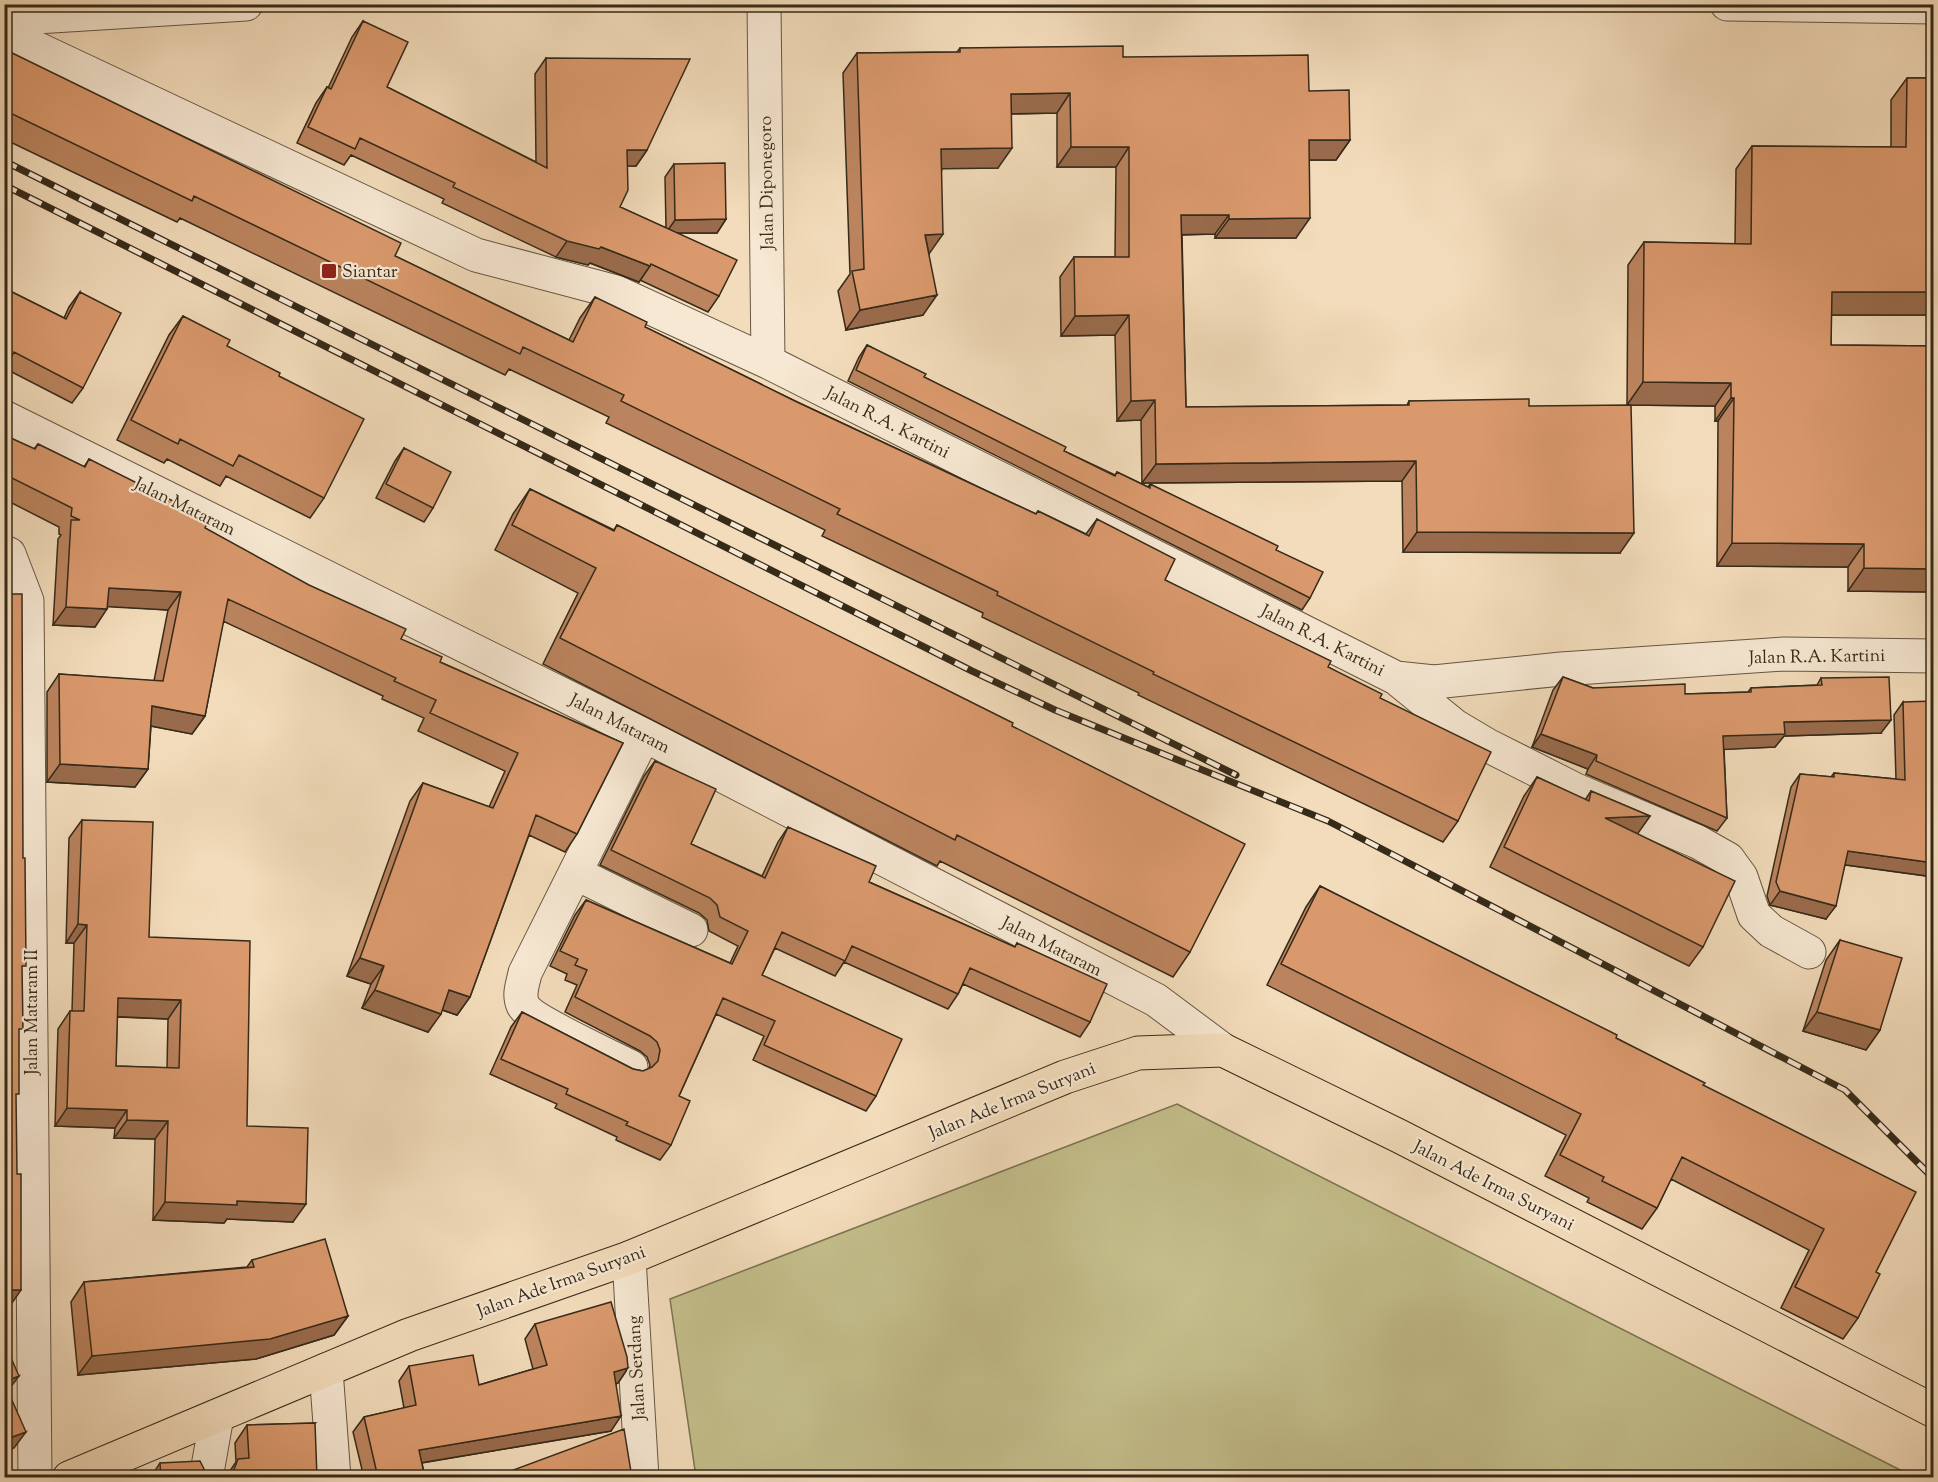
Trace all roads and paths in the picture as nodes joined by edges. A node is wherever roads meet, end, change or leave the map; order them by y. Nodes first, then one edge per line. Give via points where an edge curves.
1 (246, 4) edge
2 (764, 4) edge
3 (1727, 4) edge
4 (1934, 7) edge
5 (4, 19) edge
6 (4, 33) edge
7 (768, 362) junction
8 (4, 417) edge
9 (4, 552) edge
10 (1934, 656) edge
11 (1396, 678) junction
12 (644, 735) junction
13 (577, 874) junction
14 (691, 930) dead end
15 (1809, 952) dead end
16 (1223, 1050) junction
17 (631, 1067) edge
18 (629, 1258) junction
19 (326, 1370) junction
20 (1934, 1411) edge
21 (217, 1416) junction
22 (35, 1478) edge
23 (69, 1478) edge
24 (206, 1478) edge
25 (334, 1478) edge
26 (642, 1478) edge

1 - 5 street
2 - 7 street, Jalan Diponegoro
3 - 4 street
6 - 7 street, Jalan R.A. Kartini via 476,255 616,292
7 - 11 street, Jalan R.A. Kartini
8 - 12 street, Jalan Mataram
9 - 22 street, Jalan Mataram II via 9,554 27,600
10 - 11 street, Jalan R.A. Kartini via 1784,654 1434,682
11 - 15 street via 1455,726 1487,745 1576,790 1698,842 1728,860 1741,877 1754,915 1771,931
12 - 13 street
12 - 16 street, Jalan Mataram via 1156,1000
13 - 14 street
13 - 17 street via 525,974 520,995 524,1007 544,1021
16 - 18 main road, Jalan Ade Irma Suryani via 1138,1053 1065,1077
16 - 20 main road, Jalan Ade Irma Suryani
18 - 19 main road, Jalan Ade Irma Suryani via 410,1335
18 - 26 street, Jalan Serdang
19 - 21 main road, Jalan Ade Irma Suryani
19 - 25 street
21 - 23 main road, Jalan Ade Irma Suryani
21 - 24 street

